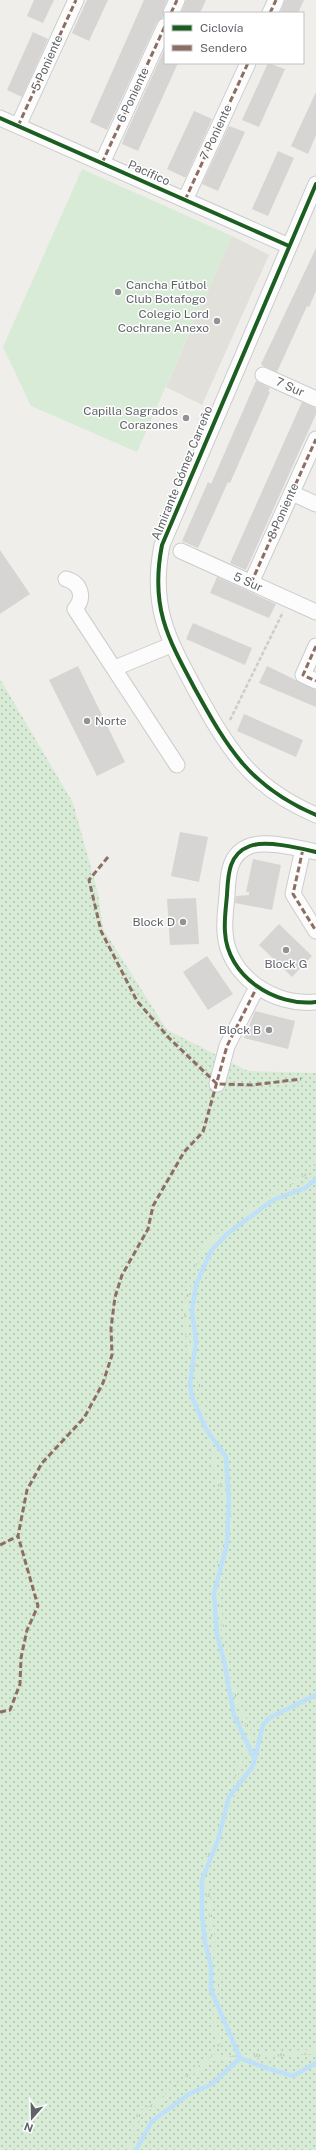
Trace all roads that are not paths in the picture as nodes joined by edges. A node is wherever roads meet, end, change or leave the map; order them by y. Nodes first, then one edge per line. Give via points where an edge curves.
1 (76, 0) edge
2 (177, 0) edge
3 (276, 0) edge
4 (171, 12) edge
5 (270, 12) edge
6 (164, 28) edge
7 (248, 64) edge
8 (0, 118) edge
9 (18, 126) junction
10 (102, 163) junction
11 (315, 188) edge
12 (185, 200) junction
13 (289, 246) junction
14 (263, 375) dead end
15 (316, 399) edge
16 (316, 439) edge
17 (292, 493) junction
18 (316, 504) edge
19 (181, 551) dead end
20 (66, 578) dead end
21 (251, 583) junction
22 (316, 612) edge
23 (171, 645) junction
24 (316, 646) edge
25 (115, 668) junction
26 (309, 678) edge
27 (177, 765) dead end
28 (316, 815) edge
29 (309, 850) edge
30 (316, 931) edge
31 (257, 987) junction
32 (316, 1002) edge
33 (217, 1084) dead end

1 - 9 street, 5 Poniente
2 - 4 street
3 - 5 street
6 - 10 street, 6 Poniente
7 - 12 street, 7 Poniente
8 - 9 street, Pacífico
9 - 10 street, Pacífico
10 - 12 street, Pacífico
11 - 13 street, Almirante Gómez Carreño
12 - 13 street, Pacífico
13 - 23 street, Almirante Gómez Carreño via 162,545 158,568 158,597
14 - 15 street, 7 Sur
16 - 17 street, 8 Poniente
17 - 18 street
17 - 21 street, 8 Poniente
19 - 21 street, 5 Sur
20 - 25 street via 74,582 80,590 80,600 75,609
21 - 22 street, 5 Sur
23 - 25 street
23 - 28 street, Almirante Gómez Carreño via 221,737 238,759 284,799
24 - 26 street
25 - 27 street
29 - 30 street via 293,894
29 - 31 street via 255,845 238,854 230,866 224,932 238,967
31 - 32 street via 288,1001
31 - 33 street via 227,1046

